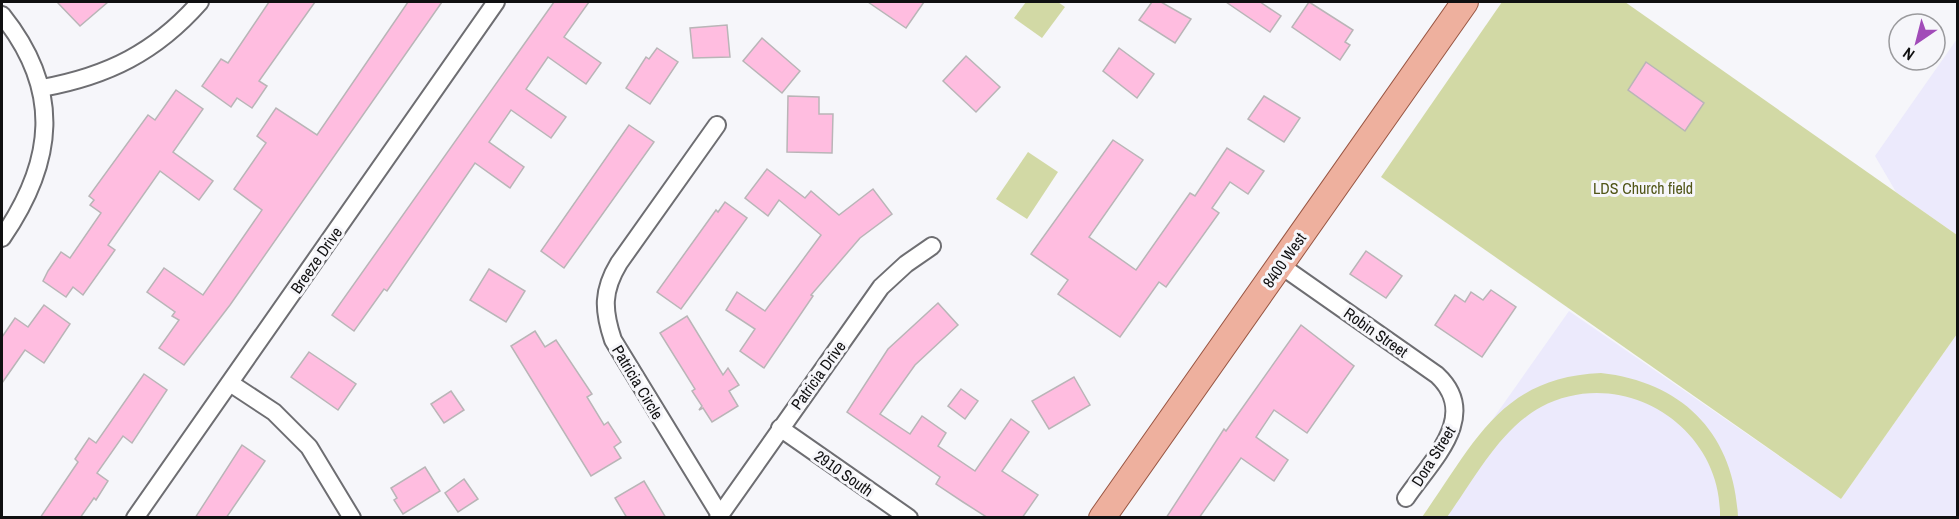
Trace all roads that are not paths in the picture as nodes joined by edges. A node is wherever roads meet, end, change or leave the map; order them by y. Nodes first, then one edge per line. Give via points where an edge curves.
1 (200, 2) edge
2 (496, 2) edge
3 (1465, 2) edge
4 (2, 15) edge
5 (42, 88) junction
6 (717, 125) dead end
7 (2, 238) edge
8 (932, 246) dead end
9 (1280, 265) junction
10 (230, 383) junction
11 (1456, 412) joint
12 (780, 428) junction
13 (1406, 498) dead end
14 (719, 516) edge
15 (135, 518) edge
16 (352, 518) edge
17 (909, 518) edge
18 (1102, 518) edge

1 - 5 street via 153,47 110,69
2 - 10 street, Breeze Drive
3 - 9 main road, 8400 West
4 - 5 street via 22,45
5 - 7 street via 45,121 41,160 26,197
6 - 14 street, Patricia Circle via 609,279 604,315 613,340
8 - 12 street, Patricia Drive via 881,287
9 - 11 street, Robin Street via 1437,375 1451,392
9 - 18 main road, 8400 West
10 - 15 street, Breeze Drive
10 - 16 street via 274,412 309,447
11 - 13 street, Dora Street via 1445,441
12 - 14 street, Patricia Drive
12 - 17 street, 2910 South

